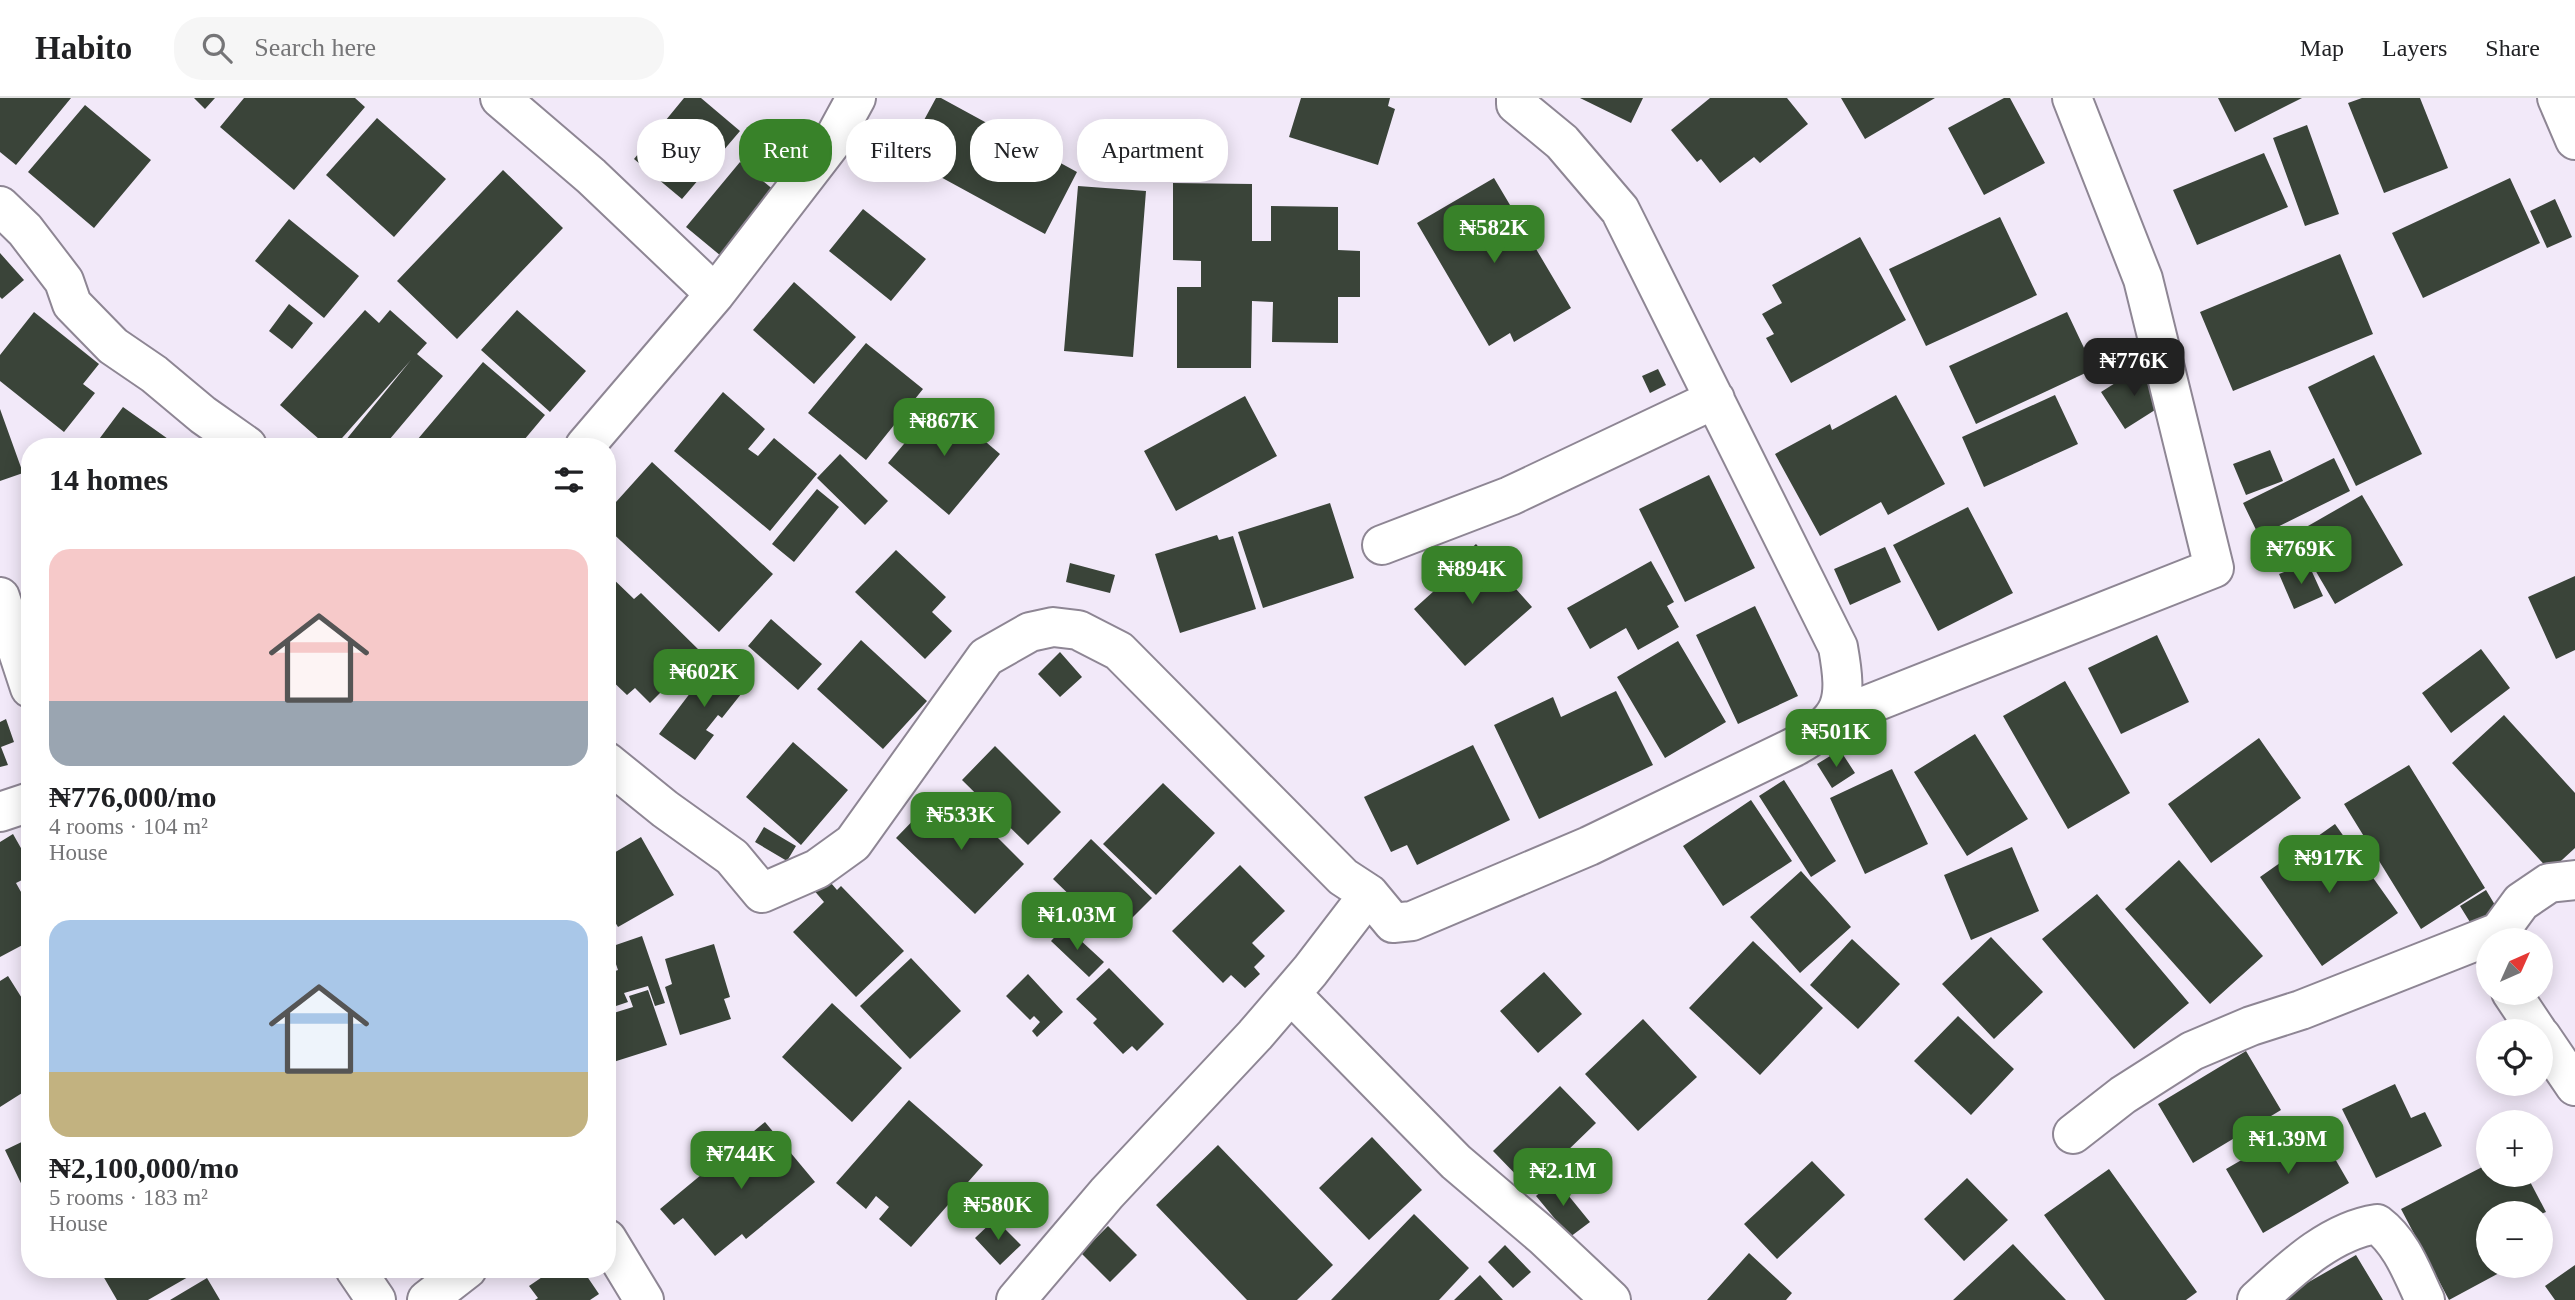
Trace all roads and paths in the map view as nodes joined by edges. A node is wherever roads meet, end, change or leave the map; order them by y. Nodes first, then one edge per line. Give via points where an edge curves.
1 (500, 98) edge
2 (856, 98) edge
3 (1516, 98) edge
4 (2072, 98) edge
5 (2557, 98) edge
6 (2575, 140) edge
7 (0, 206) edge
8 (715, 294) junction
9 (1715, 399) junction
10 (236, 438) edge
11 (592, 438) edge
12 (1382, 545) dead end
13 (0, 597) edge
14 (21, 661) edge
15 (1832, 719) junction
16 (616, 769) edge
17 (21, 805) edge
18 (0, 812) edge
19 (2575, 880) edge
20 (1369, 894) junction
21 (2504, 928) edge
22 (2476, 945) edge
23 (1290, 994) junction
24 (2553, 1054) edge
25 (2575, 1086) edge
26 (2073, 1134) dead end
27 (616, 1254) edge
28 (361, 1278) edge
29 (455, 1278) edge
30 (376, 1300) edge
31 (427, 1300) edge
32 (644, 1300) edge
33 (1016, 1300) edge
34 (1611, 1300) edge
35 (2257, 1300) edge
36 (2425, 1300) edge

1 - 8 street via 592,176
2 - 8 street via 832,142
3 - 9 street via 1516,104 1562,142 1620,209
4 - 15 street via 2143,279 2214,568
5 - 6 street
7 - 10 street via 64,281 72,304 113,345
8 - 11 street
9 - 12 street via 1510,496
9 - 15 street via 1838,647 1842,698
13 - 14 street
15 - 20 street via 1822,732 1710,788 1589,846 1412,921 1393,923
16 - 20 street via 732,857 762,893 817,869 853,844 986,657 1030,632 1053,626 1077,630 1119,651 1343,877
17 - 18 street
19 - 21 street via 2549,883 2521,902
20 - 23 street
22 - 26 street via 2192,1051
23 - 33 street via 1107,1193
23 - 34 street via 1456,1162
24 - 25 street
27 - 32 street
28 - 30 street
29 - 31 street
35 - 36 street via 2316,1251 2357,1227 2377,1224 2398,1245

